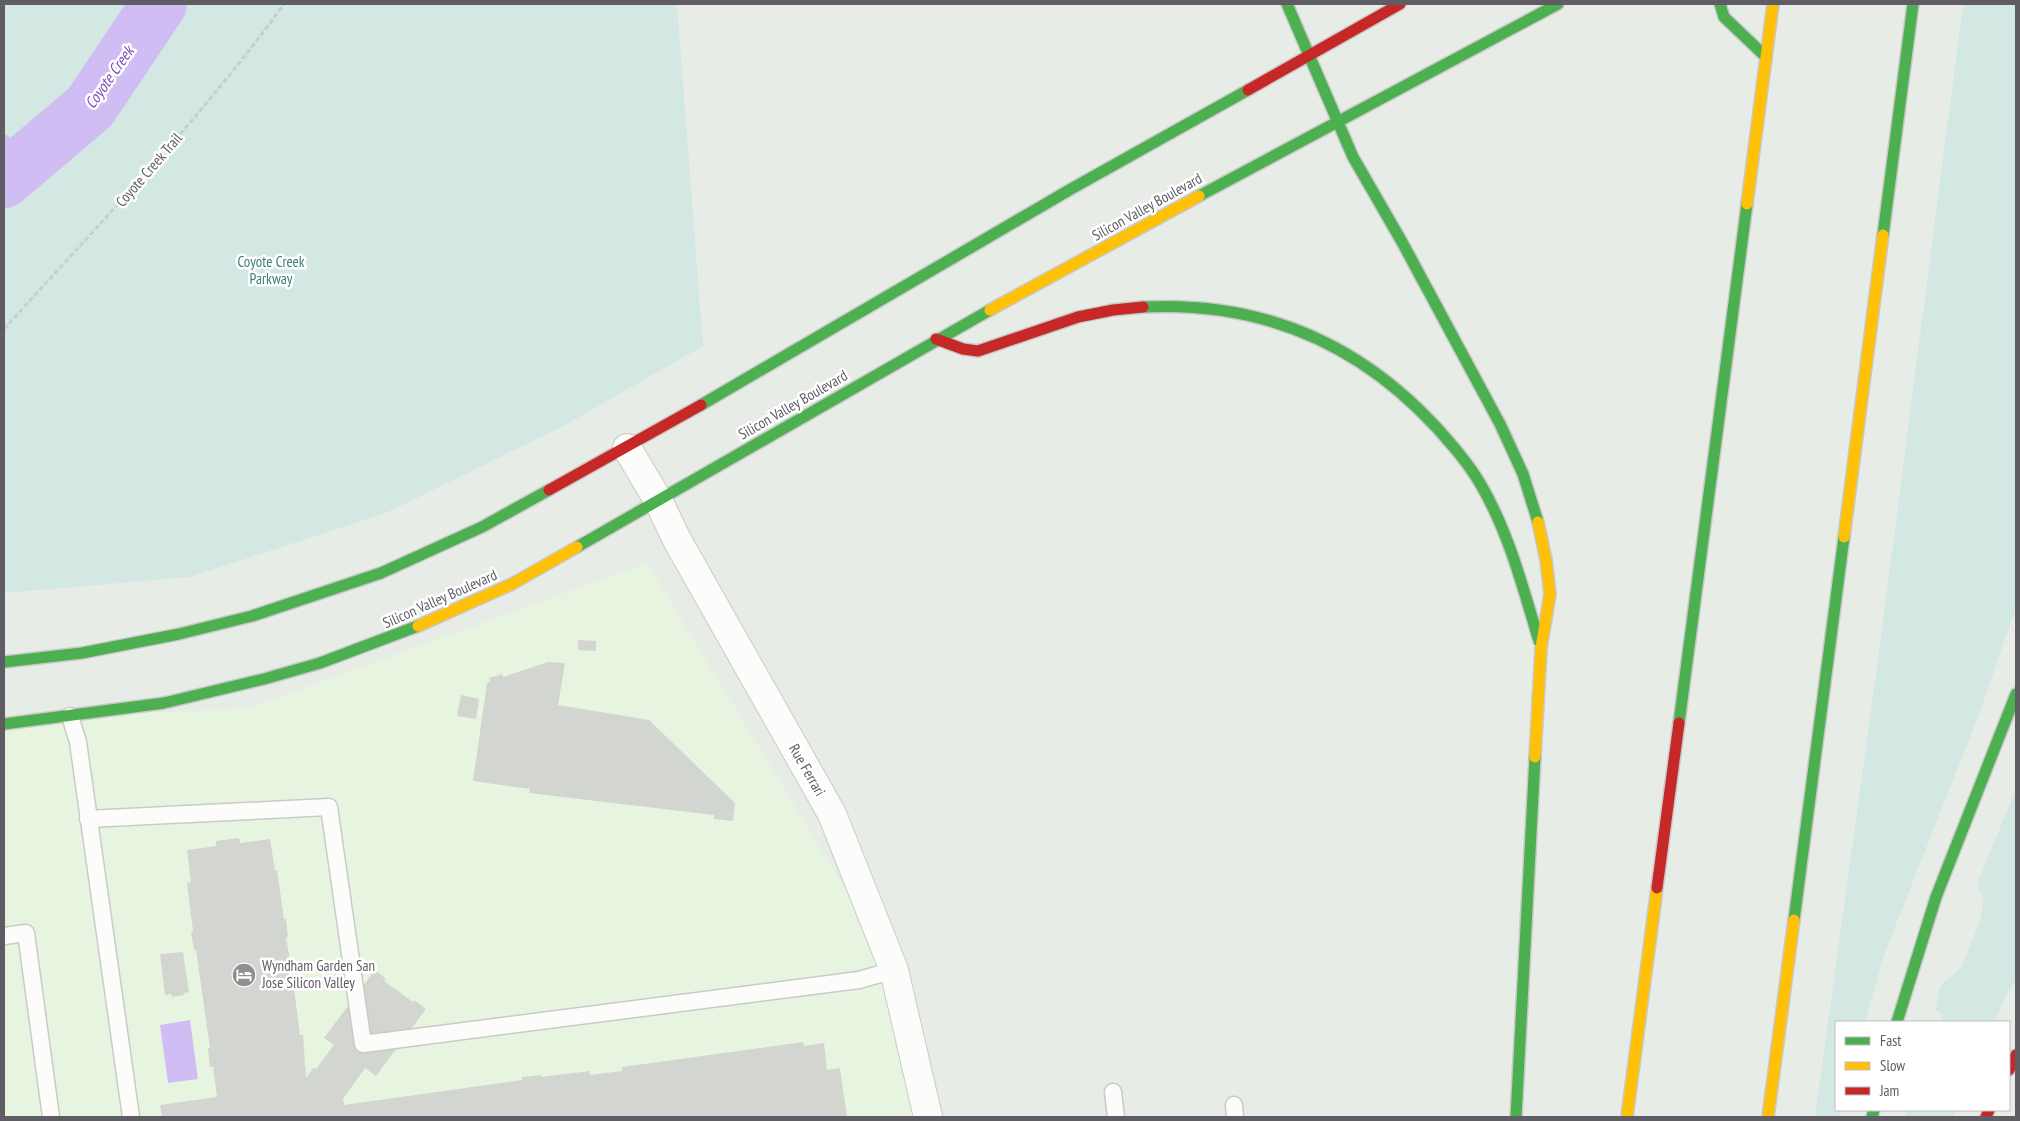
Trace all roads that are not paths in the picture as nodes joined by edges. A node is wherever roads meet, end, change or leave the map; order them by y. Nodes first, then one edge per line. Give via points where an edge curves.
1 (1287, 4) edge
2 (1400, 4) edge
3 (1558, 4) edge
4 (1720, 4) edge
5 (1773, 4) edge
6 (1913, 4) edge
7 (1310, 55) junction
8 (1766, 57) junction
9 (1337, 121) junction
10 (936, 340) junction
11 (627, 448) junction
12 (658, 500) junction
13 (1541, 648) junction
14 (4, 662) edge
15 (2016, 694) edge
16 (70, 716) junction
17 (4, 724) edge
18 (88, 819) junction
19 (4, 936) edge
20 (894, 970) junction
21 (1897, 1021) edge
22 (2016, 1055) edge
23 (2010, 1068) edge
24 (1113, 1092) dead end
25 (52, 1117) edge
26 (131, 1117) edge
27 (928, 1117) edge
28 (1116, 1117) edge
29 (1516, 1117) edge
30 (1627, 1117) edge
31 (1768, 1117) edge

1 - 7 main road
2 - 7 main road
3 - 9 main road, Silicon Valley Boulevard
4 - 8 main road via 1724,17
5 - 8 main road
6 - 31 main road
7 - 9 main road
7 - 11 main road via 1071,189
8 - 30 main road
9 - 10 main road, Silicon Valley Boulevard
9 - 13 main road via 1353,157 1500,424 1523,474 1538,522 1550,594
10 - 12 main road, Silicon Valley Boulevard
10 - 13 main road via 976,352 1077,317 1113,310 1177,307 1243,313 1282,323 1314,336 1382,376 1426,415 1481,484 1524,591
11 - 12 street, Rue Ferrari
11 - 14 main road via 482,527 381,573 252,616 178,634 82,653
12 - 16 main road, Silicon Valley Boulevard via 512,584 412,630 264,680 164,703
12 - 20 street, Rue Ferrari via 677,540 832,814
13 - 29 main road
15 - 21 main road via 1960,832 1909,977
16 - 17 main road, Silicon Valley Boulevard
16 - 18 lane via 78,742
18 - 20 lane via 329,807 363,1044 859,980
18 - 26 lane
19 - 25 lane via 26,933
20 - 27 street, Rue Ferrari
22 - 23 main road
24 - 28 lane

